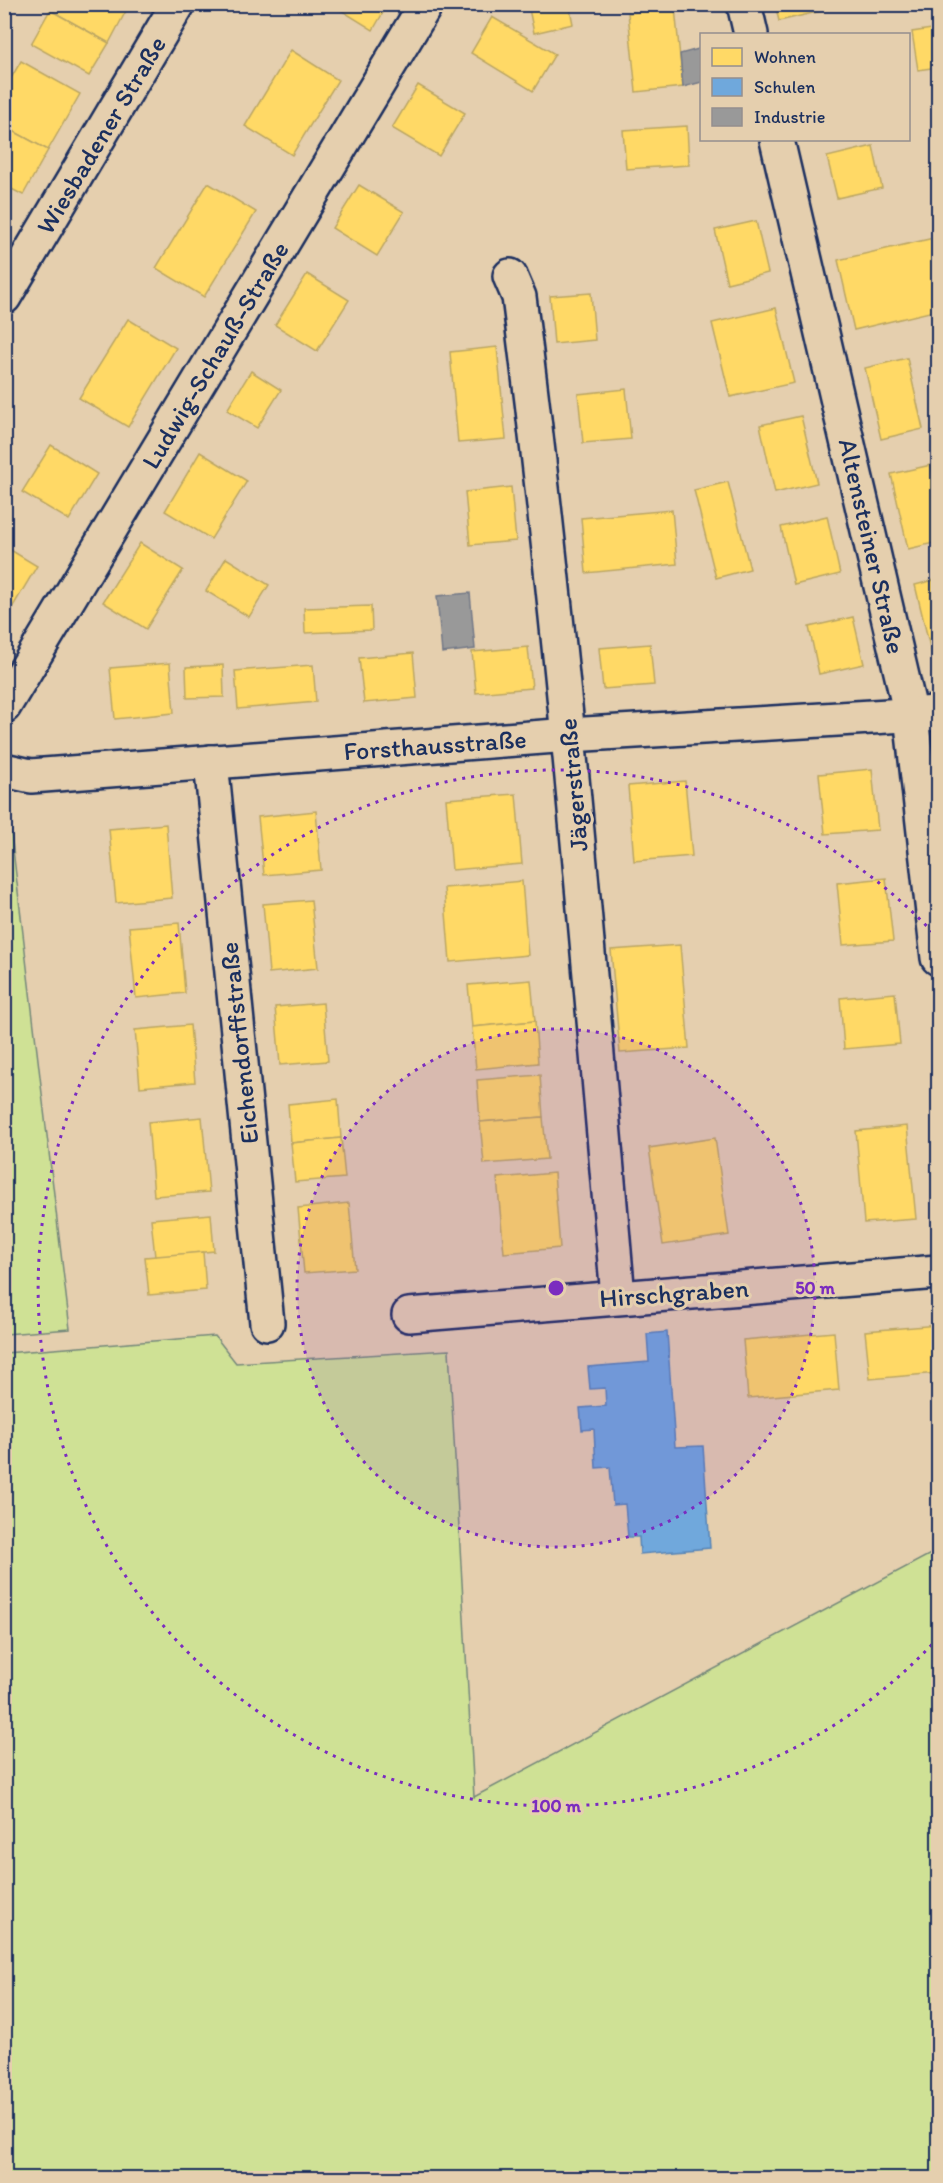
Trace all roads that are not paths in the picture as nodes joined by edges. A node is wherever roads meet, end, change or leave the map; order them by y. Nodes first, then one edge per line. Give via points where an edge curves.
1 (178, 4) edge
2 (426, 4) edge
3 (744, 4) edge
4 (751, 33) edge
5 (777, 141) edge
6 (510, 276) dead end
7 (4, 297) edge
8 (4, 706) edge
9 (925, 714) edge
10 (569, 735) junction
11 (211, 762) junction
12 (4, 770) edge
13 (939, 958) edge
14 (939, 1272) edge
15 (618, 1297) junction
16 (409, 1315) dead end
17 (267, 1323) dead end

1 - 7 street, Wiesbadener Straße
2 - 8 street, Ludwig-Schauß-Straße
3 - 4 street
5 - 9 street, Altensteiner Straße
6 - 10 street, Jägerstraße via 519,297 537,434
9 - 10 street, Forsthausstraße
9 - 13 street, Altensteiner Straße
10 - 11 street, Forsthausstraße
10 - 15 street, Jägerstraße
11 - 12 street, Forsthausstraße via 31,776
11 - 17 street, Eichendorffstraße
14 - 15 street, Hirschgraben
15 - 16 street, Hirschgraben

